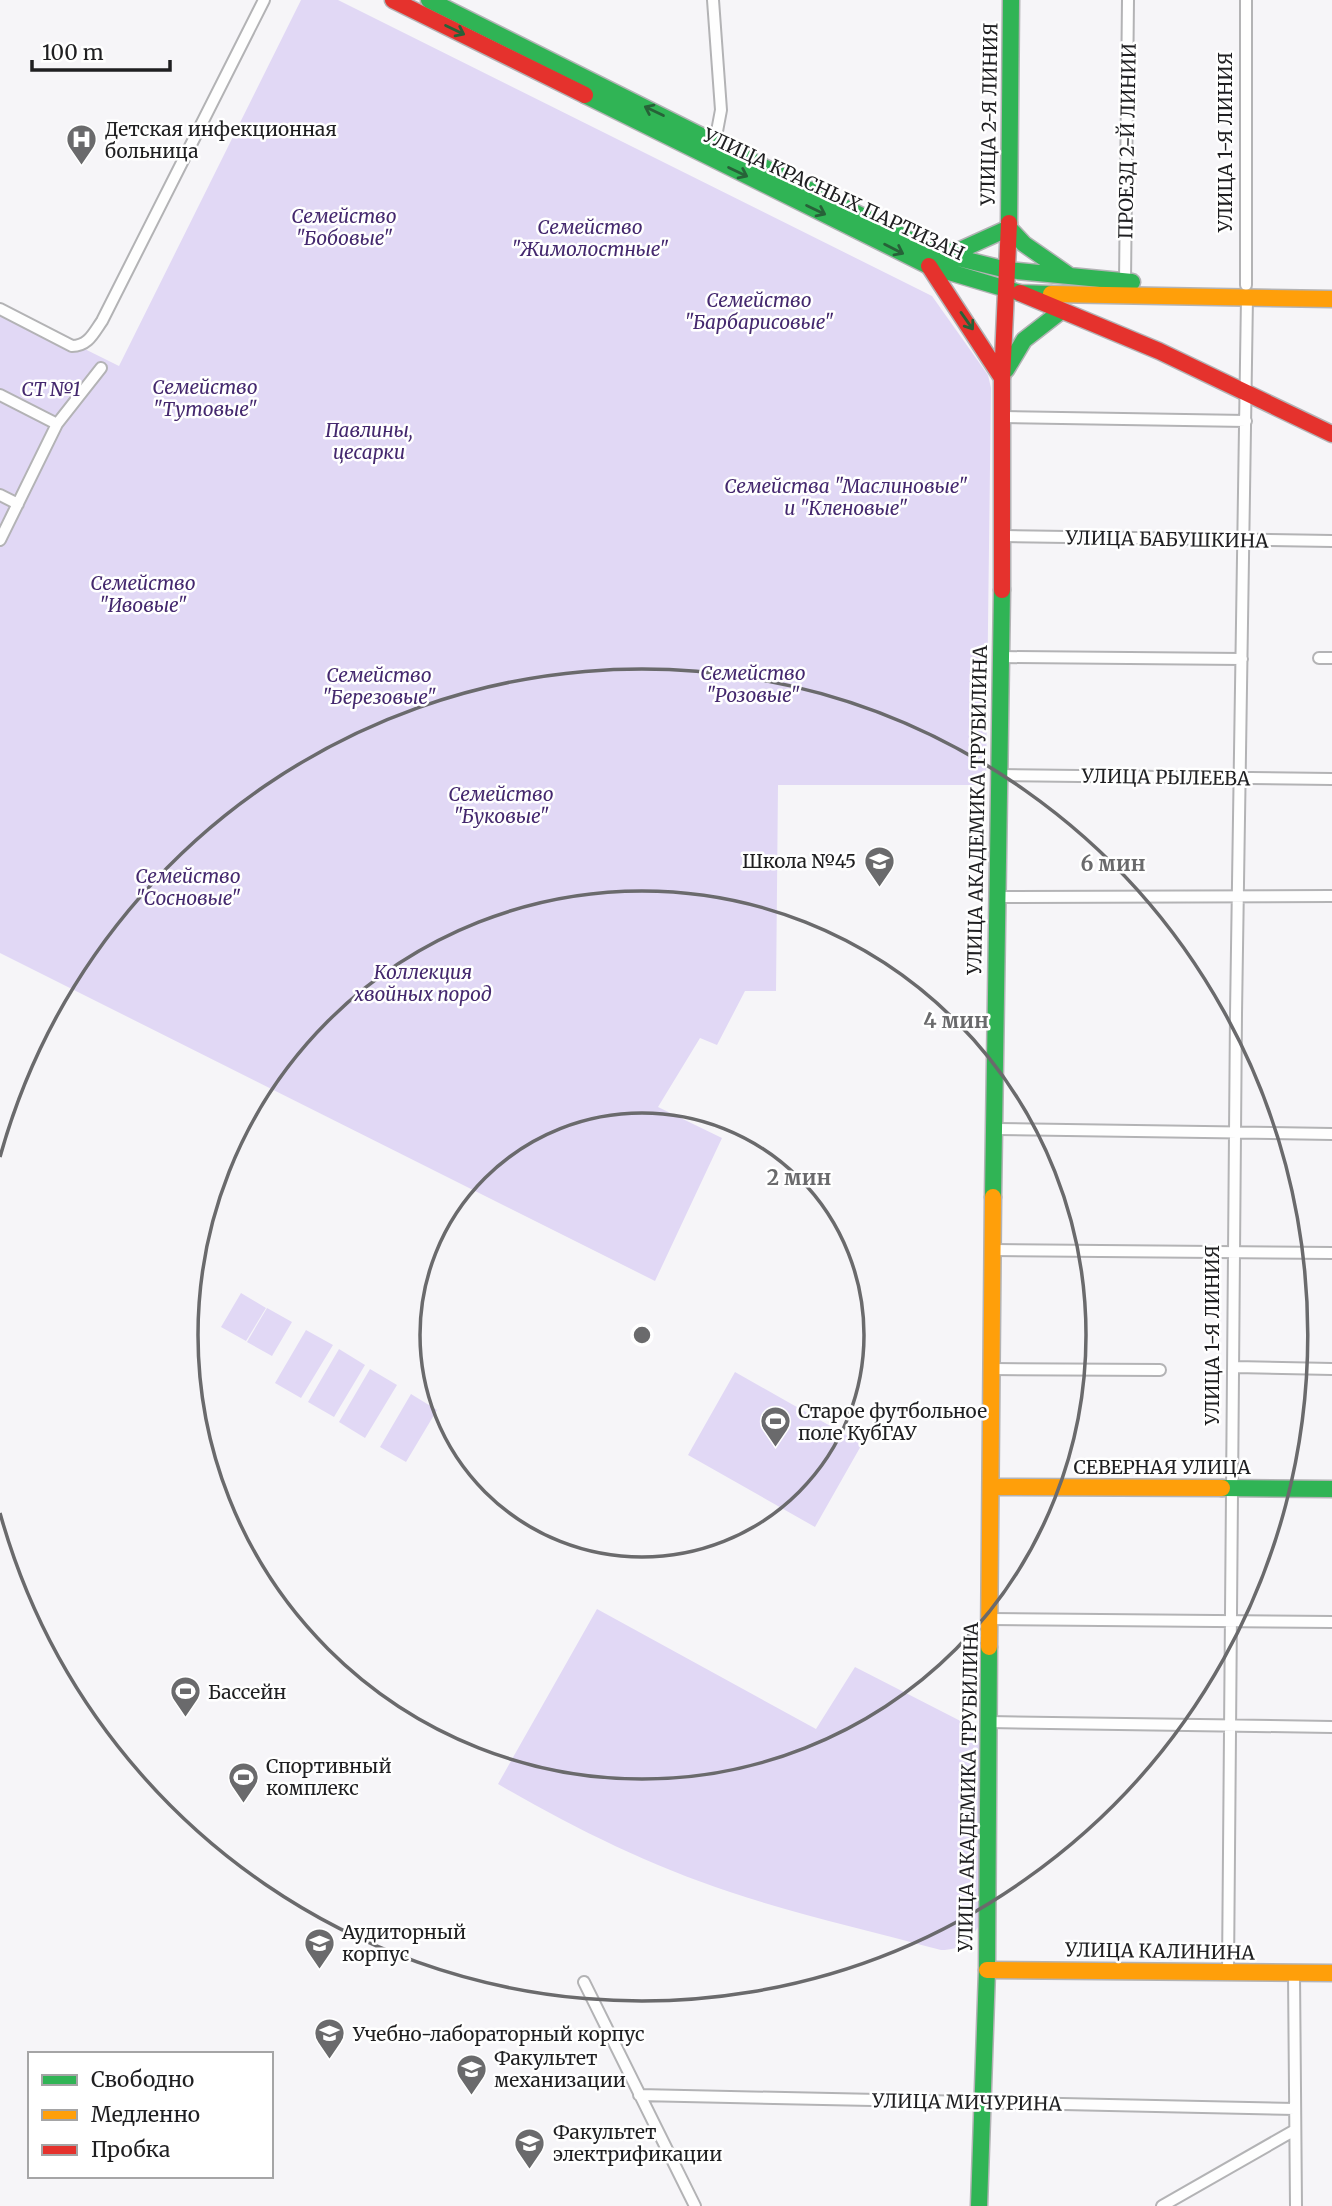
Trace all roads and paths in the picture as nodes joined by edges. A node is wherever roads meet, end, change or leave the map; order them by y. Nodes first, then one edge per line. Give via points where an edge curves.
1 (264, 0) edge
2 (393, 0) edge
3 (429, 0) edge
4 (713, 0) edge
5 (1011, 0) edge
6 (1128, 0) edge
7 (1246, 0) edge
8 (715, 142) junction
9 (1009, 228) junction
10 (932, 259) junction
11 (1007, 270) junction
12 (1079, 279) junction
13 (1125, 282) junction
14 (1332, 289) edge
15 (1247, 291) junction
16 (1013, 292) junction
17 (1095, 295) junction
18 (1332, 299) edge
19 (0, 309) edge
20 (1060, 312) junction
21 (1100, 326) junction
22 (101, 368) dead end
23 (1002, 379) junction
24 (1247, 392) junction
25 (0, 395) edge
26 (1002, 417) junction
27 (1246, 421) junction
28 (57, 424) junction
29 (1332, 434) edge
30 (0, 495) edge
31 (18, 504) junction
32 (1003, 536) junction
33 (0, 540) edge
34 (1245, 540) junction
35 (1332, 541) edge
36 (1001, 657) junction
37 (1319, 658) dead end
38 (1242, 659) junction
39 (1332, 659) edge
40 (999, 775) junction
41 (1239, 778) junction
42 (1332, 779) edge
43 (1237, 894) junction
44 (1332, 896) edge
45 (997, 897) junction
46 (996, 1129) junction
47 (1236, 1133) junction
48 (1332, 1134) edge
49 (993, 1250) junction
50 (1233, 1253) junction
51 (1332, 1253) edge
52 (1235, 1367) junction
53 (992, 1369) junction
54 (1332, 1369) edge
55 (1160, 1370) dead end
56 (992, 1488) junction
57 (1231, 1488) junction
58 (1332, 1489) edge
59 (990, 1619) junction
60 (1232, 1622) junction
61 (1332, 1622) edge
62 (989, 1722) junction
63 (1230, 1727) junction
64 (1332, 1727) edge
65 (987, 1970) junction
66 (1228, 1972) junction
67 (1294, 1973) junction
68 (1332, 1973) edge
69 (584, 1982) dead end
70 (639, 2095) junction
71 (982, 2103) junction
72 (1295, 2109) junction
73 (1295, 2130) junction
74 (695, 2206) edge
75 (979, 2206) edge
76 (1162, 2206) edge
77 (1296, 2206) edge

1 - 19 street via 88,341 72,346
2 -> 10 main road, УЛИЦА КРАСНЫХ ПАРТИЗАН
8 -> 3 main road, УЛИЦА КРАСНЫХ ПАРТИЗАН
4 - 8 street via 721,110
5 - 9 main road, УЛИЦА 2-Я ЛИНИЯ
6 - 13 street, ПРОЕЗД 2-Й ЛИНИИ
7 - 15 street, УЛИЦА 1-Я ЛИНИЯ
8 - 10 main road, УЛИЦА КРАСНЫХ ПАРТИЗАН
9 - 10 main road, УЛИЦА 2-Я ЛИНИЯ
9 - 11 main road, УЛИЦА 2-Я ЛИНИЯ
9 - 12 main road, УЛИЦА 2-Я ЛИНИЯ via 1062,272
10 - 11 main road, УЛИЦА КРАСНЫХ ПАРТИЗАН
10 - 16 main road, УЛИЦА КРАСНЫХ ПАРТИЗАН
10 -> 23 main road
11 - 12 main road, УЛИЦА КРАСНЫХ ПАРТИЗАН
11 - 16 main road, УЛИЦА 2-Я ЛИНИЯ
12 - 13 main road, УЛИЦА КРАСНЫХ ПАРТИЗАН
13 - 15 main road, УЛИЦА КРАСНЫХ ПАРТИЗАН
14 - 15 main road, УЛИЦА КРАСНЫХ ПАРТИЗАН
15 - 17 main road, УЛИЦА КРАСНЫХ ПАРТИЗАН
15 - 18 main road, УЛИЦА КРАСНЫХ ПАРТИЗАН
15 - 24 street, УЛИЦА 1-Я ЛИНИЯ
16 - 17 main road, УЛИЦА КРАСНЫХ ПАРТИЗАН
16 - 20 main road
16 - 23 main road, УЛИЦА АКАДЕМИКА ТРУБИЛИНА
17 - 21 main road via 1090,310
20 - 21 main road
20 - 23 main road, УЛИЦА АКАДЕМИКА ТРУБИЛИНА via 1024,340
21 - 24 main road
22 - 28 street
23 - 26 main road, УЛИЦА АКАДЕМИКА ТРУБИЛИНА
24 - 27 street, УЛИЦА 1-Я ЛИНИЯ
24 - 29 main road
25 - 28 street
26 - 27 street
26 - 32 main road, УЛИЦА АКАДЕМИКА ТРУБИЛИНА
27 - 34 street, УЛИЦА 1-Я ЛИНИЯ
28 - 31 street
30 - 31 street
31 - 33 street
32 - 34 street, УЛИЦА БАБУШКИНА
32 - 36 main road, УЛИЦА АКАДЕМИКА ТРУБИЛИНА
34 - 35 street, УЛИЦА БАБУШКИНА
34 - 38 street, УЛИЦА 1-Я ЛИНИЯ
36 - 38 street
36 - 40 main road, УЛИЦА АКАДЕМИКА ТРУБИЛИНА
37 - 39 street
38 - 41 street, УЛИЦА 1-Я ЛИНИЯ
40 - 41 street, УЛИЦА РЫЛЕЕВА
40 - 45 main road, УЛИЦА АКАДЕМИКА ТРУБИЛИНА
41 - 42 street, УЛИЦА РЫЛЕЕВА
41 - 43 street, УЛИЦА 1-Я ЛИНИЯ
43 - 44 street
43 - 45 street
43 - 47 street, УЛИЦА 1-Я ЛИНИЯ
45 - 46 main road, УЛИЦА АКАДЕМИКА ТРУБИЛИНА
46 - 47 street
46 - 49 main road, УЛИЦА АКАДЕМИКА ТРУБИЛИНА
47 - 48 street
47 - 50 street, УЛИЦА 1-Я ЛИНИЯ
49 - 50 street
49 - 53 main road, УЛИЦА АКАДЕМИКА ТРУБИЛИНА
50 - 51 street
50 - 52 street, УЛИЦА 1-Я ЛИНИЯ
52 - 54 street
52 - 57 street, УЛИЦА 1-Я ЛИНИЯ
53 - 55 street
53 - 56 main road, УЛИЦА АКАДЕМИКА ТРУБИЛИНА
56 - 57 main road, СЕВЕРНАЯ УЛИЦА
56 - 59 main road, УЛИЦА АКАДЕМИКА ТРУБИЛИНА
57 - 58 main road, СЕВЕРНАЯ УЛИЦА
57 - 60 street, УЛИЦА 1-Я ЛИНИЯ
59 - 60 street
59 - 62 main road, УЛИЦА АКАДЕМИКА ТРУБИЛИНА
60 - 61 street
60 - 63 street, УЛИЦА 1-Я ЛИНИЯ
62 - 63 street
62 - 65 main road, УЛИЦА АКАДЕМИКА ТРУБИЛИНА
63 - 64 street
63 - 66 street, УЛИЦА 1-Я ЛИНИЯ
65 - 66 main road, УЛИЦА КАЛИНИНА
65 - 71 main road, УЛИЦА АКАДЕМИКА ТРУБИЛИНА
66 - 67 main road, УЛИЦА КАЛИНИНА
67 - 68 main road, УЛИЦА КАЛИНИНА
67 - 72 street
69 - 70 street
70 - 71 street, УЛИЦА МИЧУРИНА
70 - 74 street
71 - 72 street, УЛИЦА МИЧУРИНА
71 - 75 main road, УЛИЦА АКАДЕМИКА ТРУБИЛИНА
72 - 73 street
73 - 76 street
73 - 77 street

